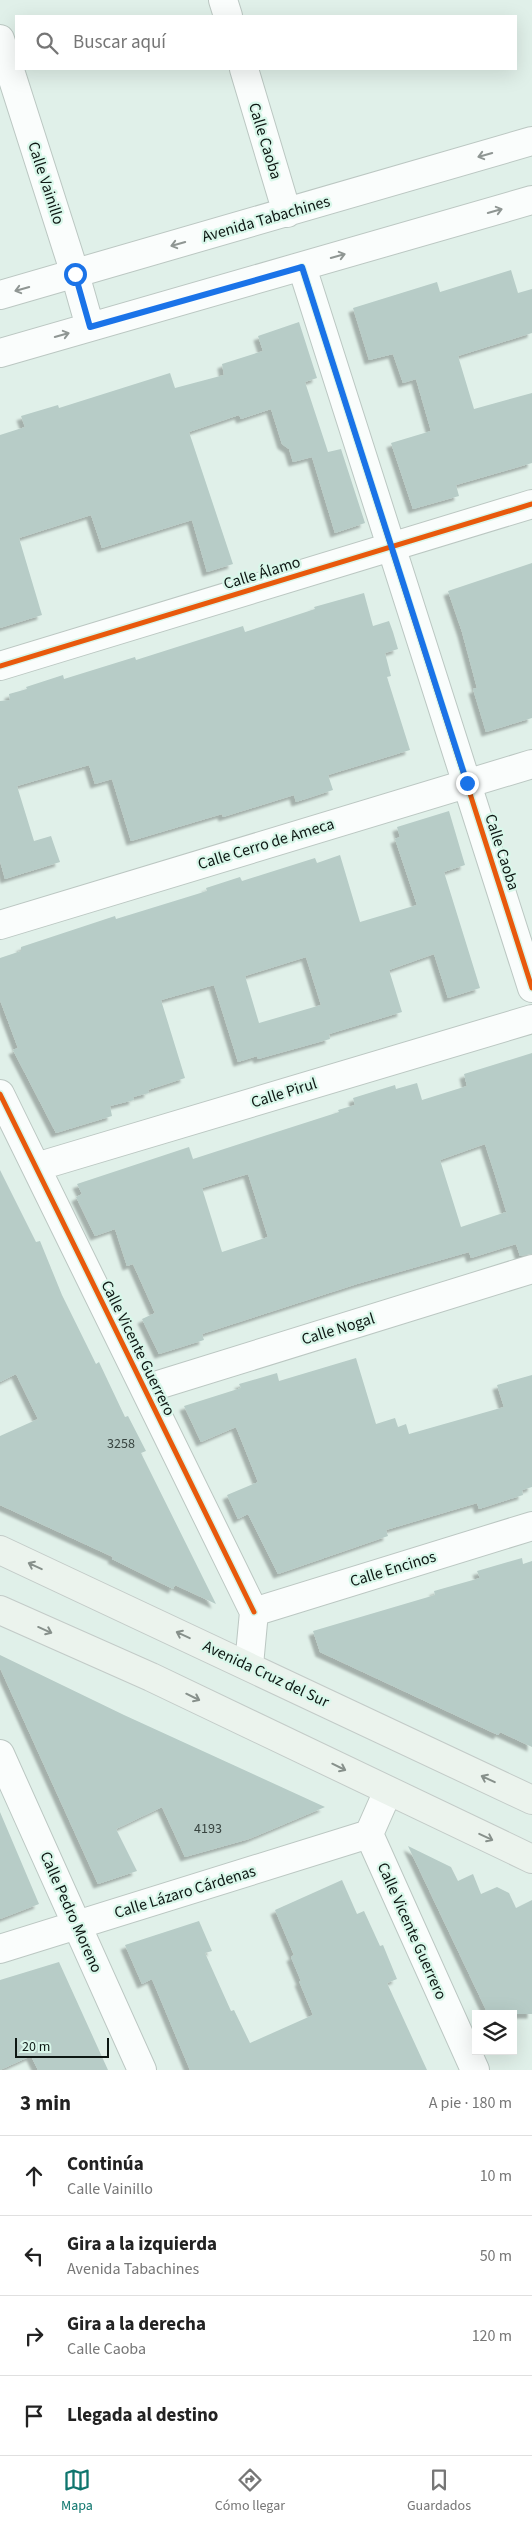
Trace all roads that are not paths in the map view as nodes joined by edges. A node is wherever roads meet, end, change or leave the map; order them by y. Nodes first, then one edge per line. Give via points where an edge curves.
1 (223, 0) edge
2 (228, 15) edge
3 (0, 39) edge
4 (244, 70) edge
5 (532, 141) edge
6 (532, 200) edge
7 (287, 213) junction
8 (302, 267) junction
9 (75, 274) junction
10 (0, 295) edge
11 (90, 327) junction
12 (0, 353) edge
13 (532, 504) edge
14 (392, 547) junction
15 (0, 666) edge
16 (532, 764) edge
17 (467, 783) junction
18 (0, 925) edge
19 (532, 988) edge
20 (532, 1019) edge
21 (0, 1094) edge
22 (36, 1167) junction
23 (532, 1269) edge
24 (145, 1389) junction
25 (532, 1526) edge
26 (0, 1550) edge
27 (0, 1610) edge
28 (254, 1612) junction
29 (249, 1665) junction
30 (0, 1754) edge
31 (388, 1791) junction
32 (532, 1799) edge
33 (369, 1834) junction
34 (532, 1859) edge
35 (77, 1926) junction
36 (0, 1949) edge
37 (142, 2070) edge
38 (475, 2070) edge

1 - 2 street
3 - 9 street, Calle Vainillo
4 - 7 street, Calle Caoba
5 -> 7 street, Avenida Tabachines
8 -> 6 street
7 -> 9 street, Avenida Tabachines
8 - 11 street
8 - 14 street, Calle Caoba
9 -> 10 street, Avenida Tabachines
9 - 11 street, Calle Vainillo
12 -> 11 street
13 - 14 street, Calle Álamo
14 - 15 street, Calle Álamo
14 - 17 street, Calle Caoba
16 - 17 street, Calle Cerro de Ameca
17 - 18 street, Calle Cerro de Ameca
17 - 19 street, Calle Caoba
20 - 22 street, Calle Pirul
21 - 22 street, Calle Vicente Guerrero
22 - 24 street, Calle Vicente Guerrero
23 - 24 street, Calle Nogal
24 - 28 street, Calle Vicente Guerrero
25 - 28 street, Calle Encinos
29 -> 26 main road, Avenida Cruz del Sur
27 -> 31 main road via 151,1677
28 - 29 street
32 -> 29 main road, Avenida Cruz del Sur
30 - 35 street, Calle Pedro Moreno
31 - 33 street
31 -> 34 main road
33 - 35 street, Calle Lázaro Cárdenas
33 - 38 street, Calle Vicente Guerrero
35 - 36 street, Calle Lázaro Cárdenas
35 - 37 street, Calle Pedro Moreno

